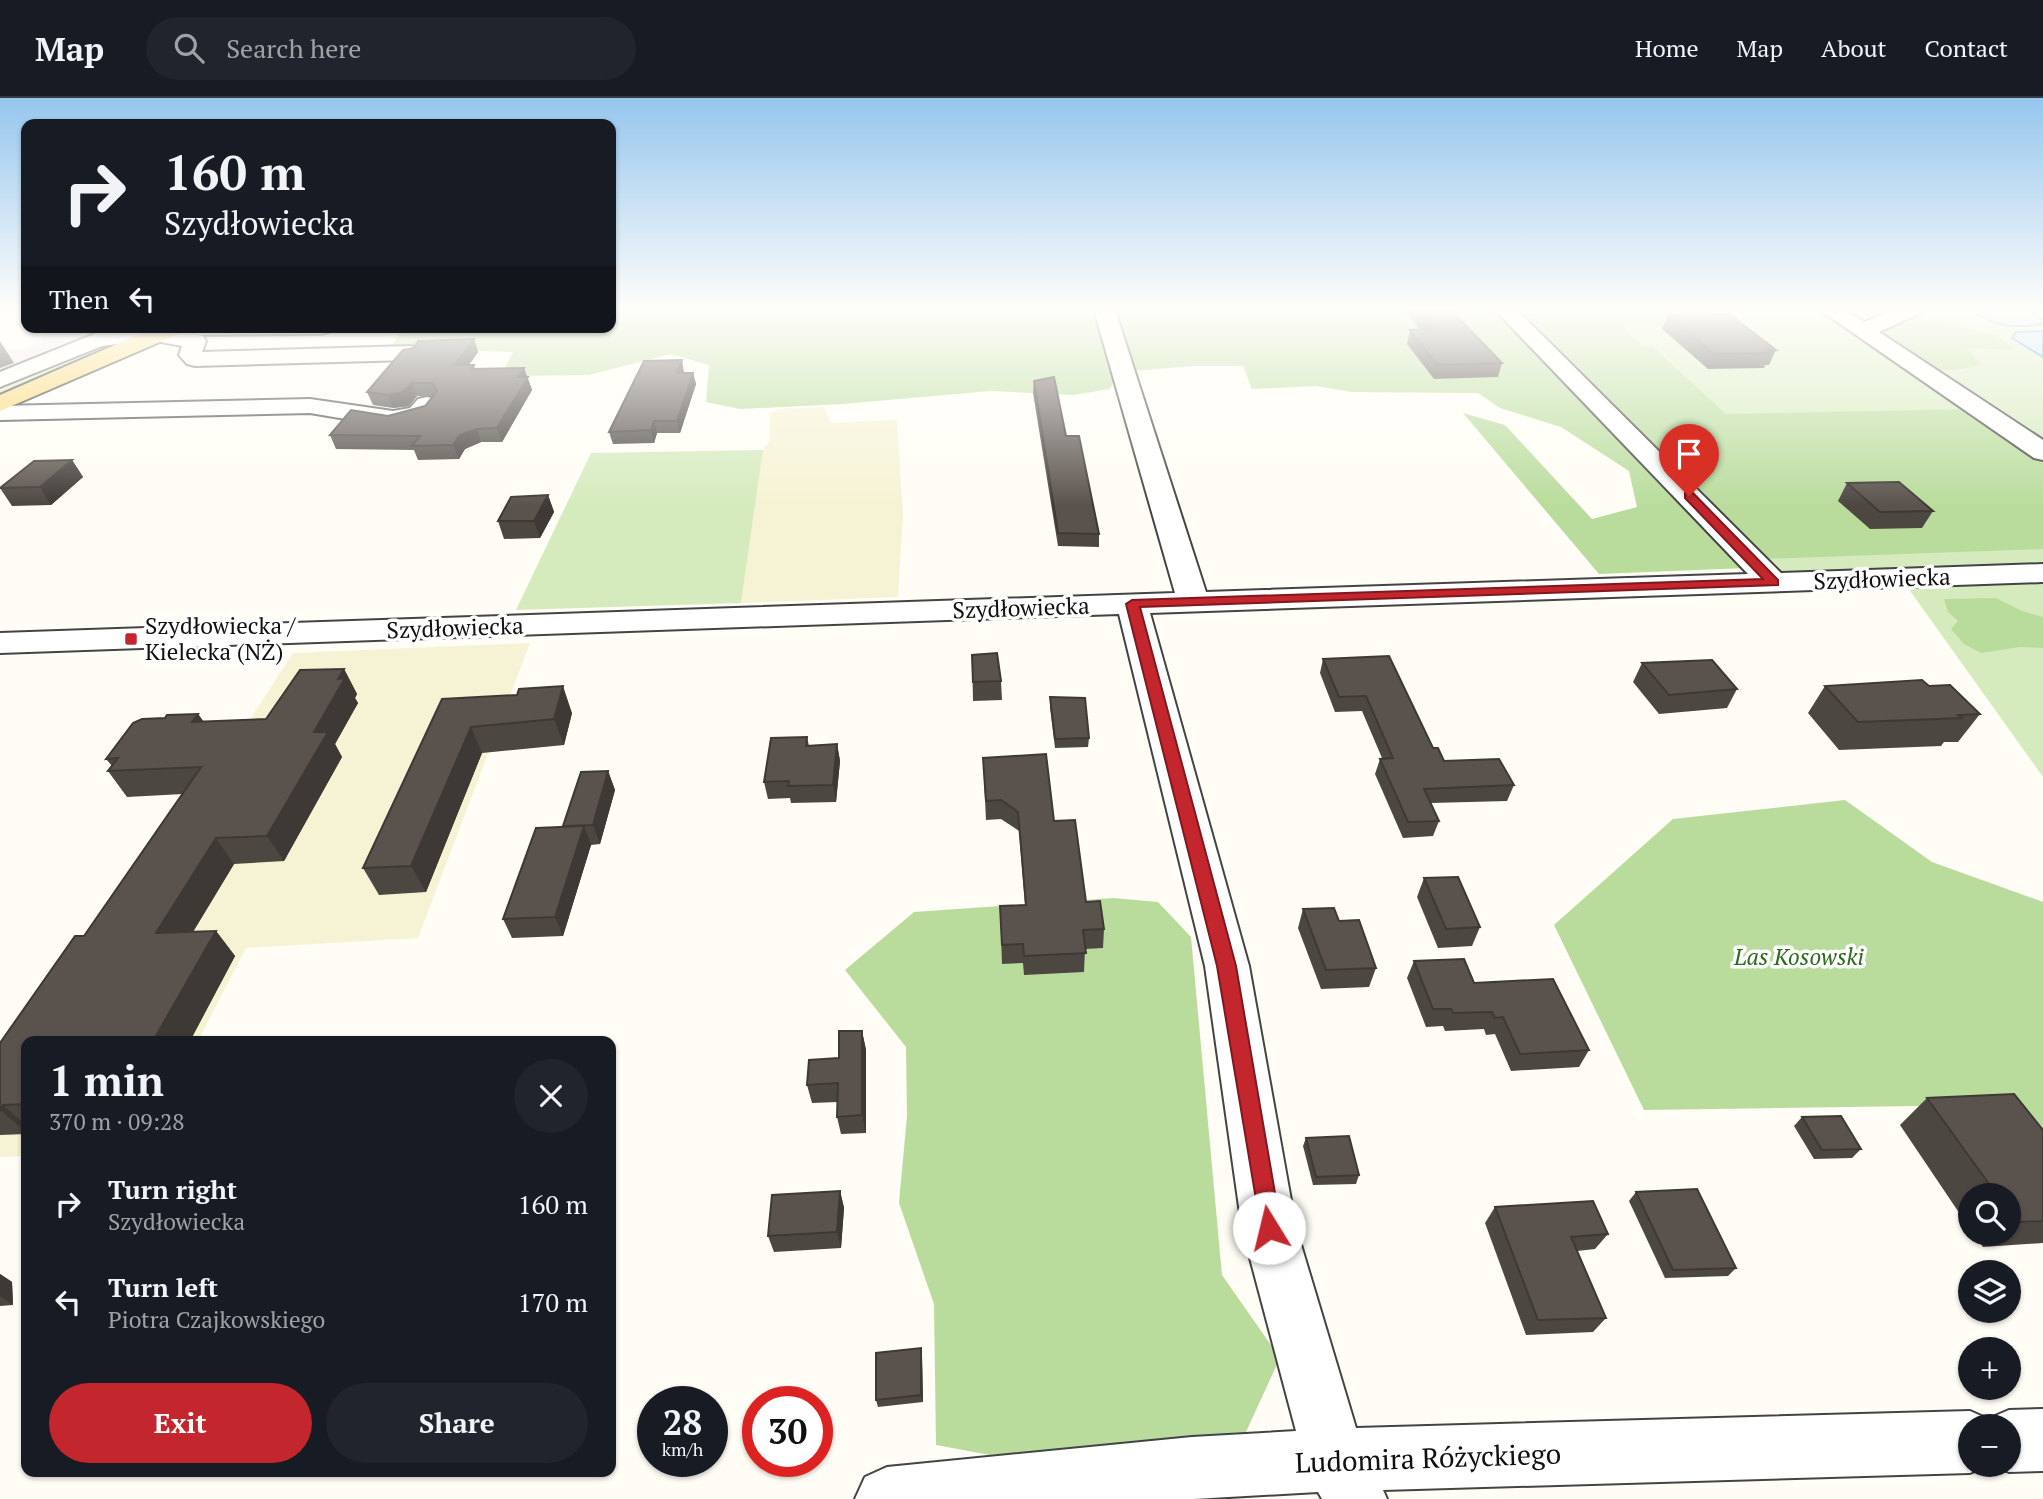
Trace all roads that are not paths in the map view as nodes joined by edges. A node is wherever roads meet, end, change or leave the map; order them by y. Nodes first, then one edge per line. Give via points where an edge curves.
1 (65, 375) edge
2 (1124, 375) edge
3 (1569, 375) edge
4 (1928, 375) edge
5 (0, 404) edge
6 (426, 404) edge
7 (0, 413) edge
8 (2043, 452) edge
9 (2043, 573) edge
10 (1773, 582) junction
11 (1193, 601) junction
12 (1132, 604) junction
13 (0, 643) edge
14 (2043, 1440) edge
15 (2021, 1441) edge
16 (1958, 1443) edge
17 (1345, 1480) edge
18 (887, 1499) edge

1 - 5 main road
2 - 11 street
3 - 10 street
4 - 8 street
6 - 7 street via 419,413 393,419 310,406
9 - 10 street, Szydłowiecka
10 - 11 street, Szydłowiecka
11 - 12 street, Szydłowiecka
12 - 13 street, Szydłowiecka
12 - 17 street via 1227,966 1269,1228
14 - 15 street
16 - 17 street, Ludomira Różyckiego
17 - 18 street, Ludomira Różyckiego via 1192,1468

